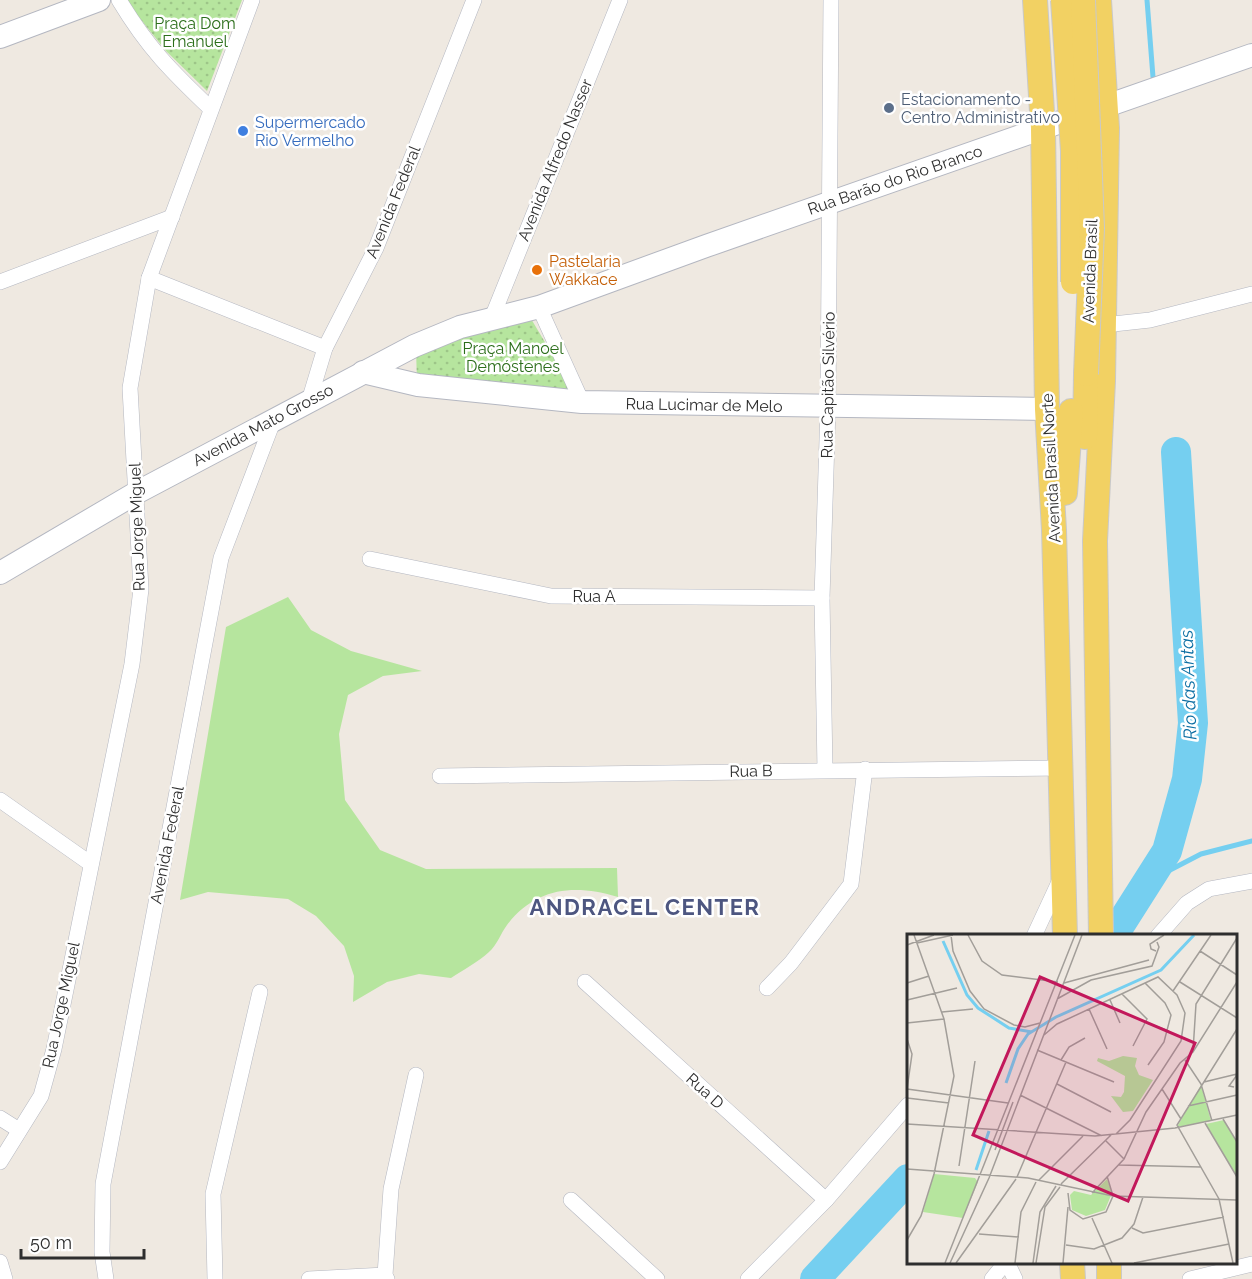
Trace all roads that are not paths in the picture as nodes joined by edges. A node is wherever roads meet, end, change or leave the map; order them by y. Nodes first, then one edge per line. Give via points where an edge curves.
1 (99, 0) edge
2 (119, 0) edge
3 (252, 0) edge
4 (474, 0) edge
5 (620, 0) edge
6 (831, 0) edge
7 (1035, 0) edge
8 (1063, 0) edge
9 (1083, 0) edge
10 (1099, 0) edge
11 (0, 37) edge
12 (1252, 55) edge
13 (1106, 105) junction
14 (211, 109) junction
15 (1043, 128) junction
16 (831, 203) junction
17 (172, 217) junction
18 (149, 278) junction
19 (0, 282) edge
20 (1252, 294) edge
21 (539, 307) junction
22 (491, 320) junction
23 (1104, 325) junction
24 (326, 348) junction
25 (363, 372) junction
26 (1080, 373) junction
27 (309, 401) junction
28 (582, 402) junction
29 (828, 408) junction
30 (1047, 409) junction
31 (274, 419) junction
32 (136, 493) junction
33 (1054, 530) junction
34 (1095, 541) junction
35 (370, 559) dead end
36 (0, 573) edge
37 (822, 598) junction
38 (1062, 768) junction
39 (865, 769) junction
40 (825, 770) junction
41 (440, 776) dead end
42 (0, 800) edge
43 (91, 864) junction
44 (1062, 875) junction
45 (1252, 881) edge
46 (1035, 934) edge
47 (1065, 934) edge
48 (1101, 934) edge
49 (1160, 934) edge
50 (585, 982) dead end
51 (767, 988) dead end
52 (260, 992) dead end
53 (416, 1075) dead end
54 (907, 1107) edge
55 (0, 1118) edge
56 (19, 1130) junction
57 (0, 1162) edge
58 (571, 1200) dead end
59 (826, 1200) junction
60 (0, 1262) edge
61 (1005, 1264) edge
62 (1007, 1264) edge
63 (1072, 1264) edge
64 (1252, 1264) edge
65 (386, 1277) edge
66 (5, 1279) edge
67 (105, 1279) edge
68 (215, 1279) edge
69 (309, 1279) edge
70 (657, 1279) edge
71 (748, 1279) edge
72 (992, 1279) edge
73 (1016, 1279) edge
74 (1073, 1279) edge
75 (1190, 1279) edge

1 - 11 main road
2 - 14 street via 140,36
3 - 14 street, Rua Jorge Miguel
4 - 24 street, Avenida Federal via 376,248
5 - 22 street, Avenida Alfredo Nasser
6 - 16 street, Rua Capitão Silvério
7 - 15 main road, Avenida Brasil Norte
8 - 26 main road, Avenida Brasil, bridge via 1074,174
9 - 26 main road, Avenida Brasil, bridge via 1092,228
10 - 13 main road
12 - 13 main road, Rua Barão do Rio Branco
13 - 15 main road, Rua Barão do Rio Branco
13 - 23 main road
14 - 17 street, Rua Jorge Miguel
15 - 16 main road, Rua Barão do Rio Branco
15 - 30 main road, Avenida Brasil Norte
16 - 21 main road, Rua Barão do Rio Branco
16 - 29 street, Rua Capitão Silvério
17 - 18 street, Rua Jorge Miguel
17 - 19 street
18 - 24 street
18 - 32 street, Rua Jorge Miguel via 130,388
20 - 23 street via 1150,320
21 - 22 main road, Avenida Mato Grosso
21 - 28 street
22 - 25 main road, Avenida Mato Grosso via 451,331
23 - 34 main road
24 - 27 street, Avenida Federal
25 - 27 main road, Avenida Mato Grosso
25 - 28 main road, Rua Lucimar de Melo via 418,385
26 - 33 main road, Avenida Brasil via 1065,498
26 - 34 main road, Avenida Brasil via 1085,463
27 - 31 main road, Avenida Mato Grosso
28 - 29 main road, Rua Lucimar de Melo
29 - 30 main road, Rua Lucimar de Melo
29 - 37 street, Rua Capitão Silvério
30 - 33 main road, Avenida Brasil Norte
31 - 32 main road, Avenida Mato Grosso
31 - 67 street, Avenida Federal via 221,558 103,1184
32 - 36 main road, Avenida Mato Grosso
32 - 43 street, Rua Jorge Miguel via 141,589 134,653
33 - 38 main road, Avenida Brasil Norte
34 - 48 main road
35 - 37 street, Rua A via 551,596
37 - 40 street, Rua Capitão Silvério
38 - 39 street, Rua B
38 - 44 main road, Avenida Brasil Norte
39 - 40 street, Rua B
39 - 51 street via 852,884
40 - 41 street, Rua B
42 - 43 street
43 - 56 street, Rua Jorge Miguel via 54,1049 41,1096
44 - 46 street
44 - 47 main road, Avenida Brasil Norte
45 - 49 street via 1209,889 1187,903
50 - 59 street, Rua D
52 - 68 street via 213,1194
53 - 65 street via 391,1189
54 - 59 street
55 - 56 street
56 - 57 street, Rua Jorge Miguel
58 - 70 street
59 - 71 street
60 - 66 street
61 - 72 street
62 - 73 street
63 - 74 main road
64 - 75 street
65 - 69 street

